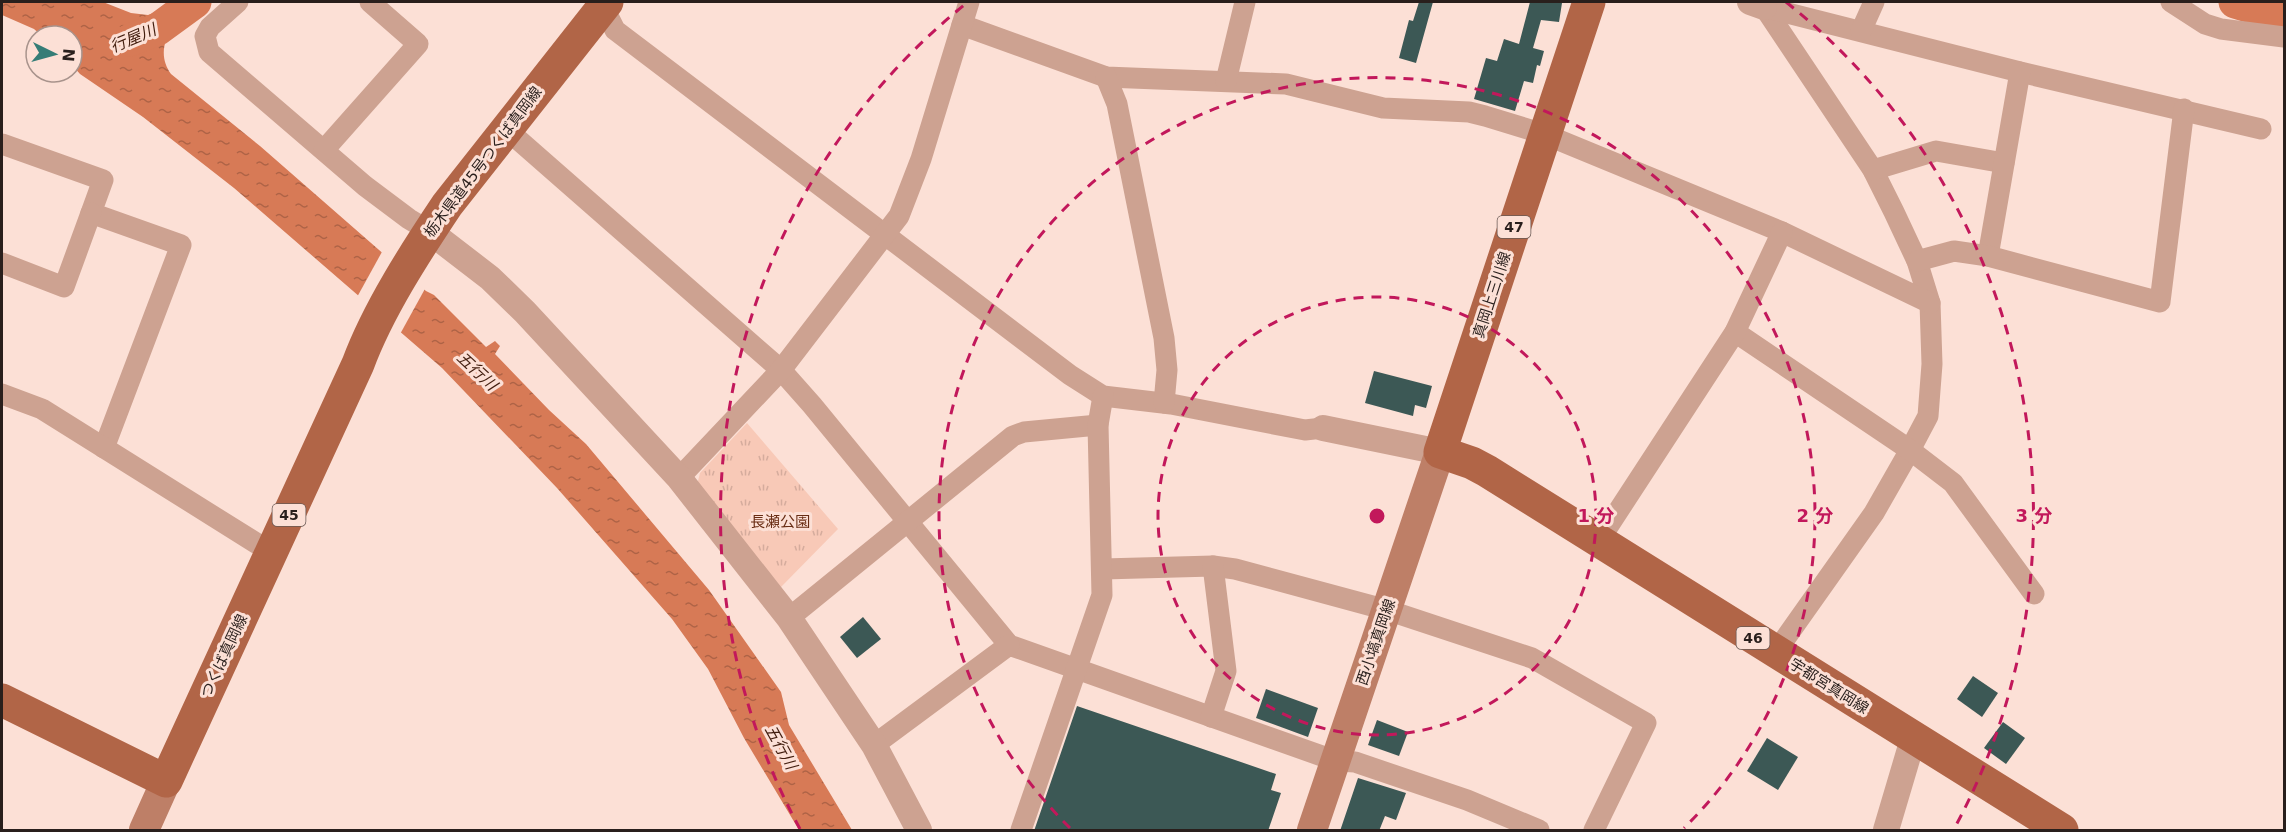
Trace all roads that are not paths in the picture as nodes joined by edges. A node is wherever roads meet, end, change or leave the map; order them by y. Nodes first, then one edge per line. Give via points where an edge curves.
1 (238, 2) edge
2 (370, 2) edge
3 (969, 2) edge
4 (1245, 2) edge
5 (1589, 2) edge
6 (1874, 2) edge
7 (2171, 2) edge
8 (602, 3) edge
9 (1757, 4) edge
10 (962, 25) junction
11 (1861, 31) junction
12 (2284, 37) edge
13 (2020, 72) junction
14 (1106, 77) junction
15 (1226, 81) junction
16 (2184, 110) junction
17 (506, 129) junction
18 (2261, 129) dead end
19 (1544, 134) junction
20 (2, 144) edge
21 (324, 150) junction
22 (2004, 163) junction
23 (1873, 170) junction
24 (91, 213) junction
25 (1782, 232) junction
26 (885, 235) junction
27 (426, 236) junction
28 (1988, 256) junction
29 (1917, 261) junction
30 (2, 263) edge
31 (1930, 303) junction
32 (1735, 332) junction
33 (363, 351) joint
34 (781, 370) junction
35 (2, 394) edge
36 (1103, 396) junction
37 (1164, 403) junction
38 (1098, 425) junction
39 (1323, 428) joint
40 (104, 448) junction
41 (1910, 450) junction
42 (1440, 452) junction
43 (679, 478) junction
44 (906, 521) junction
45 (1598, 542) junction
46 (272, 550) junction
47 (1213, 566) junction
48 (1102, 569) junction
49 (2034, 594) dead end
50 (1387, 610) junction
51 (789, 618) junction
52 (1009, 645) junction
53 (1775, 653) junction
54 (1076, 670) junction
55 (2, 700) edge
56 (1210, 717) junction
57 (1913, 739) junction
58 (874, 745) junction
59 (1336, 761) junction
60 (166, 781) junction
61 (2052, 828) edge
62 (144, 831) edge
63 (919, 831) edge
64 (1021, 831) edge
65 (1312, 831) edge
66 (1539, 831) edge
67 (1594, 831) edge
68 (1886, 831) edge

1 - 21 street via 210,27 205,36 209,52
2 - 21 street via 418,44
3 - 10 street
4 - 15 street
5 - 19 main road, 真岡上三川線 / 47
6 - 11 street
7 - 12 street via 2205,24 2221,29
8 - 17 main road, 栃木県道45号つくば真岡線 / 45
8 - 26 street via 615,30
9 - 11 street
9 - 23 street
10 - 14 street
10 - 26 street via 921,159 899,216
11 - 13 street
13 - 16 street
13 - 22 street
14 - 15 street
14 - 37 street via 1117,104 1164,338
15 - 19 street via 1286,84 1383,108 1469,112
16 - 18 street
16 - 28 street via 2160,302
17 - 27 main road, 栃木県道45号つくば真岡線 / 45
17 - 34 street
19 - 25 street
19 - 42 main road, 真岡上三川線 / 47
20 - 24 street via 103,180
21 - 27 street
22 - 23 street via 1936,151
22 - 28 street
23 - 29 street
24 - 30 street via 64,286
24 - 40 street via 181,245
25 - 31 street
25 - 32 street
26 - 34 street
26 - 36 street
27 - 33 main road, 栃木県道45号つくば真岡線 / 45
27 - 43 street via 490,278
28 - 29 street via 1954,251
29 - 31 street
31 - 41 street via 1932,364 1928,416
32 - 41 street
32 - 45 street
33 - 46 main road, つくば真岡線 / 45
34 - 43 street
34 - 44 street
35 - 40 street via 42,409
36 - 37 street
36 - 38 street
37 - 39 street via 1305,430
38 - 44 street via 1013,436
38 - 48 street
39 - 42 street
40 - 46 street
41 - 49 street via 1953,483
41 - 53 street via 1874,513
42 - 45 main road, 宇都宮真岡線 / 46 via 1479,467
42 - 50 main road, 西小塙真岡線
43 - 51 street
44 - 51 street
44 - 52 street
45 - 53 main road, 宇都宮真岡線 / 46
46 - 60 main road, つくば真岡線 / 45
47 - 48 street
47 - 50 street
47 - 56 street via 1226,671
48 - 54 street via 1102,595
50 - 59 main road, 西小塙真岡線
50 - 67 street via 1532,658 1646,723
51 - 58 street
52 - 54 street
52 - 58 street
53 - 57 main road, 宇都宮真岡線 / 46
54 - 56 street
54 - 64 street
55 - 60 main road
56 - 59 street
57 - 61 main road, 宇都宮真岡線 / 46
57 - 68 street
58 - 63 street
59 - 65 main road, 西小塙真岡線
59 - 66 street via 1355,762 1467,800
60 - 62 main road

